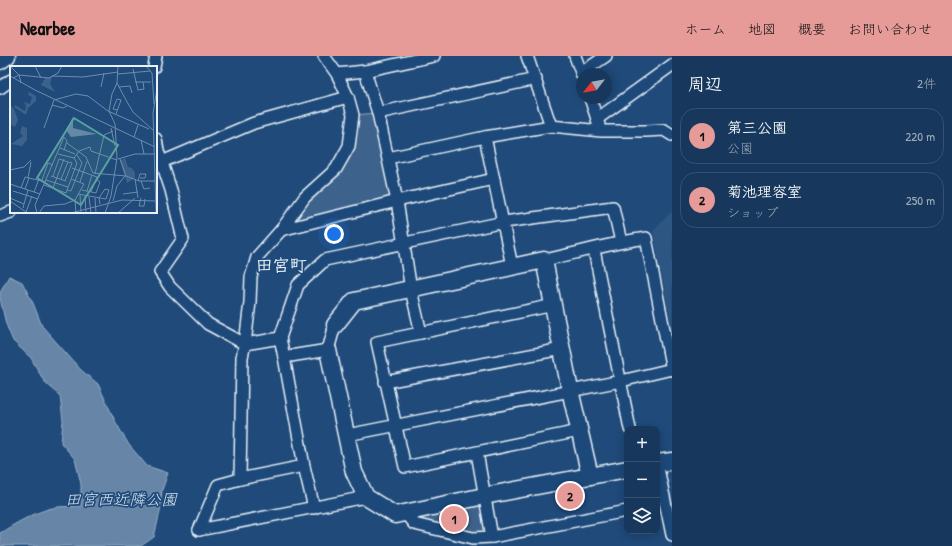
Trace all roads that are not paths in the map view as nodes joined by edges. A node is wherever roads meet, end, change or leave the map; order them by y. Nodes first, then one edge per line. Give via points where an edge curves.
1 (7, 56) edge
2 (156, 56) edge
3 (324, 56) edge
4 (434, 56) edge
5 (527, 56) edge
6 (575, 56) edge
7 (606, 56) edge
8 (391, 60) edge
9 (0, 61) edge
10 (672, 65) edge
11 (154, 66) edge
12 (580, 68) edge
13 (590, 68) edge
14 (365, 70) junction
15 (337, 74) junction
16 (536, 80) junction
17 (10, 81) edge
18 (0, 88) edge
19 (348, 97) junction
20 (592, 104) edge
21 (378, 113) junction
22 (597, 119) junction
23 (551, 126) junction
24 (669, 129) edge
25 (601, 131) junction
26 (485, 137) junction
27 (157, 145) edge
28 (388, 158) junction
29 (159, 163) edge
30 (494, 180) junction
31 (397, 201) junction
32 (10, 212) edge
33 (0, 216) edge
34 (504, 222) junction
35 (281, 230) junction
36 (403, 242) junction
37 (621, 242) junction
38 (594, 250) junction
39 (544, 260) junction
40 (512, 266) junction
41 (411, 290) junction
42 (554, 305) junction
43 (335, 325) joint
44 (421, 333) junction
45 (280, 338) junction
46 (245, 344) junction
47 (562, 349) junction
48 (328, 350) junction
49 (284, 358) junction
50 (672, 369) edge
51 (621, 381) junction
52 (385, 382) junction
53 (570, 390) junction
54 (394, 426) junction
55 (629, 426) edge
56 (579, 431) junction
57 (347, 435) junction
58 (477, 453) junction
59 (672, 461) edge
60 (660, 463) edge
61 (304, 466) junction
62 (624, 470) edge
63 (590, 476) junction
64 (240, 479) junction
65 (660, 494) edge
66 (484, 496) junction
67 (366, 497) junction
68 (661, 504) edge
69 (314, 508) junction
70 (624, 512) edge
71 (405, 513) junction
72 (672, 531) edge
73 (492, 537) junction

1 - 9 street
2 - 11 street
3 - 15 street
4 - 8 street
5 - 16 street
6 - 12 street
7 - 13 street
8 - 14 street
10 - 22 street
14 - 15 street
14 - 21 street
15 - 19 street
16 - 21 street
16 - 23 street
17 - 18 street
19 - 29 street via 254,123
19 - 35 street via 354,114 349,146 336,169 305,197
20 - 22 street
21 - 28 street
22 - 25 street
23 - 25 street
23 - 26 street
24 - 25 street
26 - 28 street
26 - 30 street
27 - 29 street
28 - 31 street
29 - 46 street via 171,190 183,240 160,272 170,287 208,324
30 - 31 street
30 - 34 street
31 - 35 street
31 - 36 street
32 - 33 street
34 - 36 street
34 - 37 street via 613,207
34 - 40 street
35 - 46 street via 257,257 251,277
36 - 41 street
36 - 45 street via 325,260 298,285
37 - 38 street
37 - 50 street via 646,238
38 - 39 street
38 - 51 street
39 - 40 street
39 - 42 street
40 - 41 street
41 - 43 street via 354,301
41 - 44 street
42 - 44 street
42 - 47 street
43 - 48 street
44 - 52 street via 377,342
45 - 46 street
45 - 49 street
46 - 64 street via 242,357
47 - 52 street
47 - 53 street
48 - 49 street
48 - 57 street
49 - 61 street
50 - 51 street
51 - 53 street
51 - 55 street
52 - 54 street
53 - 54 street
53 - 56 street
54 - 57 street
54 - 58 street via 405,467
56 - 58 street
56 - 63 street
57 - 67 street via 354,472
58 - 66 street
59 - 60 street
61 - 64 street
61 - 69 street
62 - 63 street
63 - 66 street
64 - 69 street via 218,485 199,530
65 - 68 street
66 - 71 street
66 - 73 street
67 - 69 street
67 - 71 street via 395,515
68 - 72 street
70 - 73 street
71 - 73 street via 414,524 473,538

